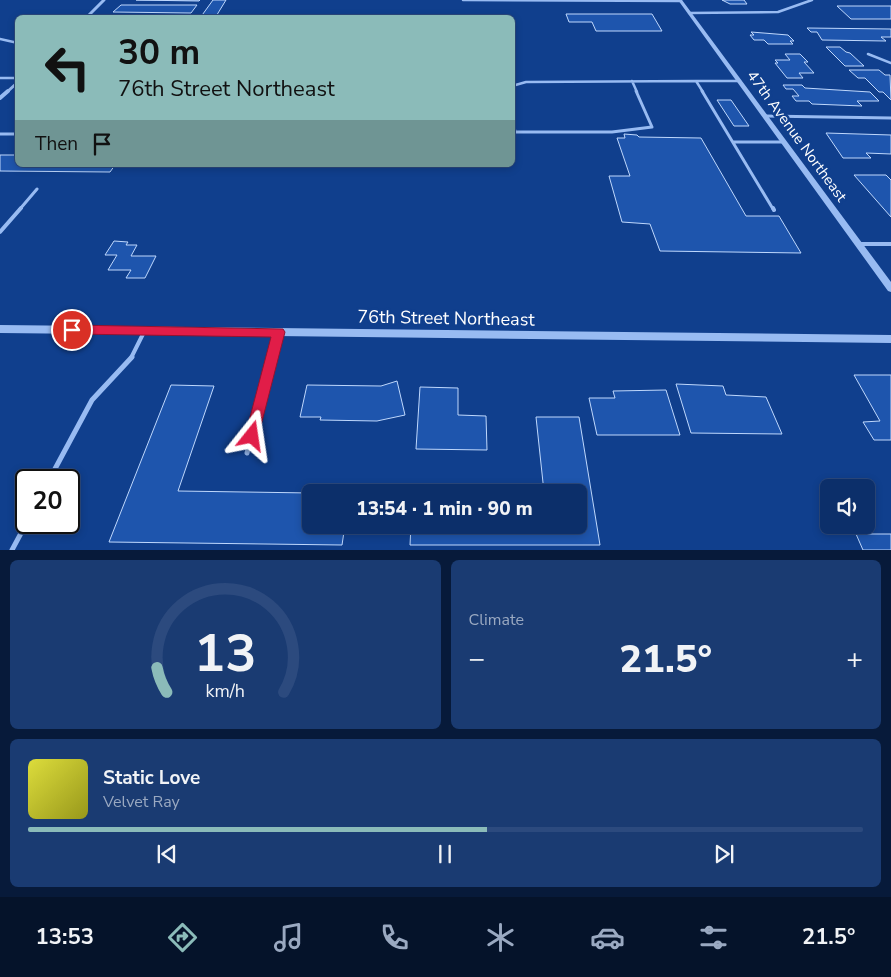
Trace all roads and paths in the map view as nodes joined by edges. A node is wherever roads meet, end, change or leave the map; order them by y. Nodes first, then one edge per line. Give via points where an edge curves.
1 (104, 0) edge
2 (463, 0) edge
3 (681, 0) edge
4 (812, 0) edge
5 (690, 13) junction
6 (89, 15) edge
7 (0, 39) edge
8 (15, 42) edge
9 (868, 54) dead end
10 (891, 63) edge
11 (0, 78) edge
12 (15, 80) edge
13 (632, 81) junction
14 (696, 81) junction
15 (740, 81) junction
16 (15, 83) edge
17 (515, 85) edge
18 (0, 98) edge
19 (765, 116) junction
20 (891, 118) edge
21 (515, 132) edge
22 (0, 134) edge
23 (15, 134) edge
24 (733, 142) junction
25 (784, 142) junction
26 (37, 189) dead end
27 (774, 210) dead end
28 (0, 232) edge
29 (858, 244) junction
30 (891, 244) edge
31 (891, 289) edge
32 (0, 329) edge
33 (145, 330) junction
34 (279, 332) junction
35 (891, 339) edge
36 (247, 453) dead end
37 (55, 469) edge
38 (21, 534) edge
39 (12, 550) edge

1 - 6 street
2 - 3 lane
3 - 5 street, 47th Avenue Northeast
4 - 5 lane via 778,12
5 - 15 street, 47th Avenue Northeast
7 - 8 lane
9 - 10 lane
11 - 12 lane
13 - 14 lane
13 - 17 lane via 526,82
13 - 21 lane via 652,127 612,132
14 - 15 lane
14 - 24 lane
15 - 19 street, 47th Avenue Northeast
16 - 18 street
19 - 20 lane
19 - 25 street, 47th Avenue Northeast
22 - 23 lane
24 - 25 lane
24 - 27 lane
25 - 29 street, 47th Avenue Northeast
26 - 28 lane
29 - 30 lane
29 - 31 street, 47th Avenue Northeast
32 - 33 street, 76th Street Northeast
33 - 34 street, 76th Street Northeast
33 - 37 lane via 130,361 92,400
34 - 35 street, 76th Street Northeast
34 - 36 lane
38 - 39 lane

